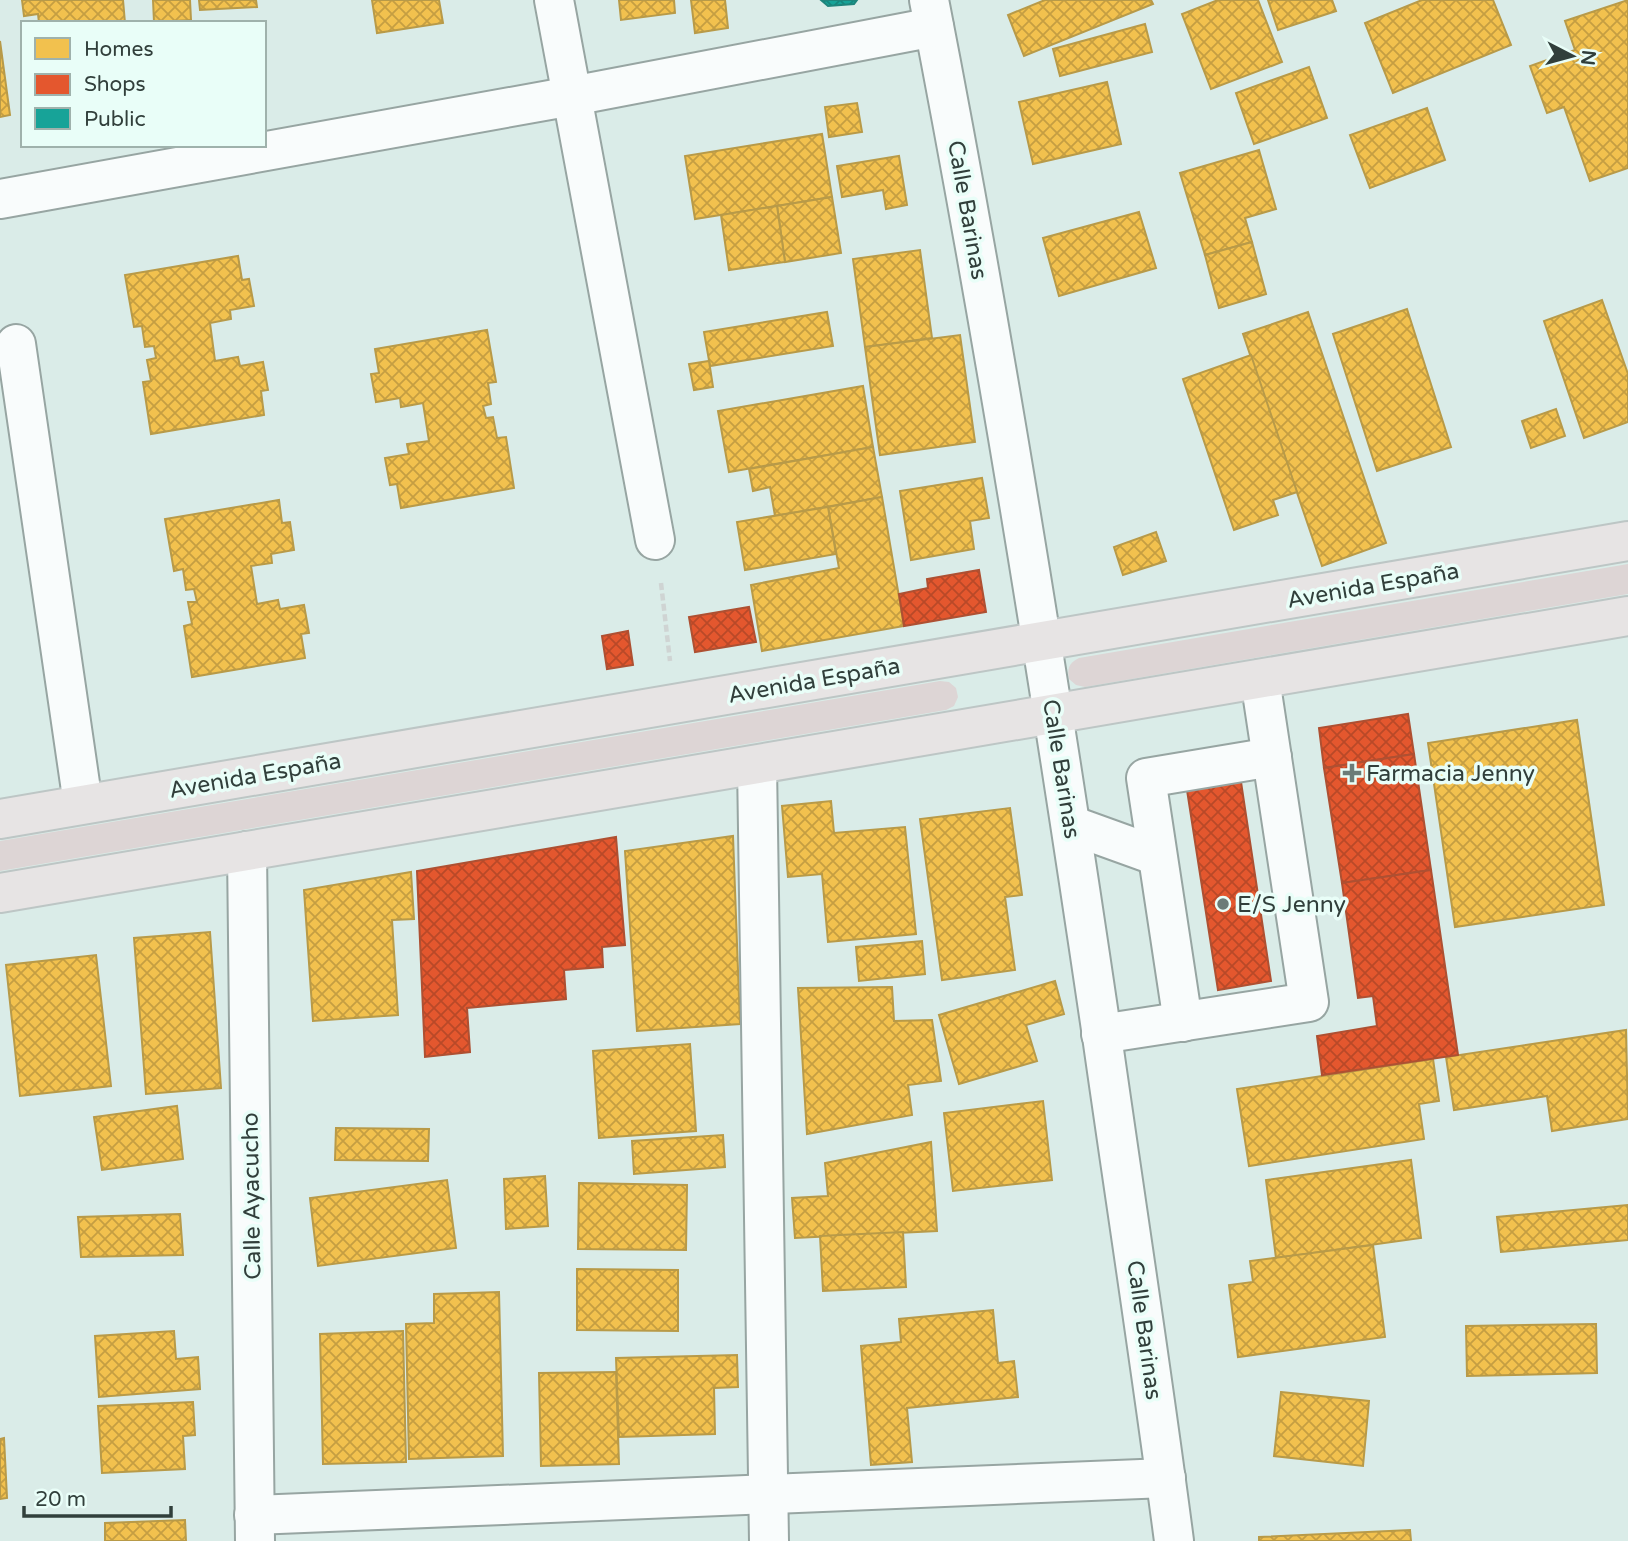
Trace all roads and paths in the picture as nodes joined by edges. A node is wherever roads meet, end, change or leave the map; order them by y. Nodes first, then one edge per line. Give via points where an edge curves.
1 (554, 0) edge
2 (932, 14) edge
3 (572, 96) junction
4 (0, 199) edge
5 (16, 344) dead end
6 (655, 540) joint
7 (1628, 541) edge
8 (1628, 616) edge
9 (1042, 641) junction
10 (1260, 679) junction
11 (676, 704) junction
12 (1054, 715) junction
13 (1272, 757) junction
14 (757, 765) junction
15 (83, 804) junction
16 (0, 818) edge
17 (1071, 825) junction
18 (247, 851) junction
19 (1157, 856) junction
20 (0, 893) edge
21 (1183, 1022) junction
22 (1101, 1034) junction
23 (1166, 1478) junction
24 (768, 1495) junction
25 (255, 1528) edge
26 (769, 1541) edge
27 (1174, 1541) edge

1 - 3 street
2 - 3 street
2 - 9 street, Calle Barinas
3 - 4 street
3 - 6 street
5 - 15 street
6 - 11 path
7 - 9 main road, Avenida España
8 - 10 main road
9 - 11 main road, Avenida España
9 - 12 street, Calle Barinas
10 - 12 main road
10 - 13 street
11 - 15 main road, Avenida España
12 - 14 main road
12 - 17 street, Calle Barinas
13 - 19 street via 1146,778
13 - 21 street via 1310,1002
14 - 18 main road
14 - 24 street
15 - 16 main road, Avenida España
17 - 19 street
17 - 22 street, Calle Barinas
18 - 20 main road
18 - 25 street, Calle Ayacucho
19 - 21 street
21 - 22 street
22 - 23 street, Calle Barinas
23 - 24 street
23 - 27 street, Calle Barinas
24 - 25 street
24 - 26 street

